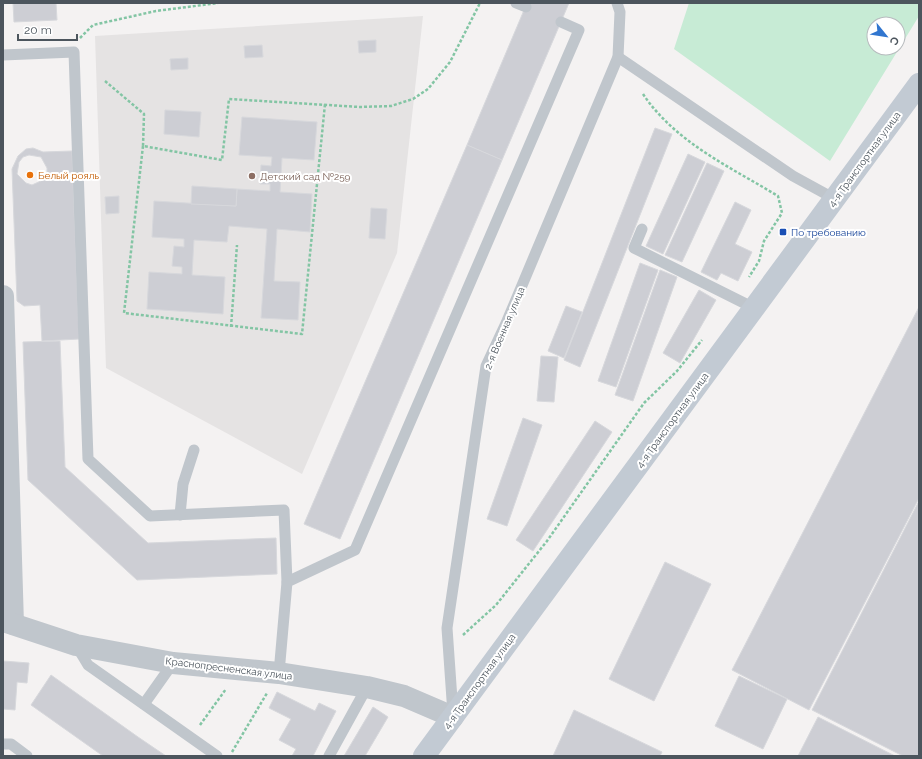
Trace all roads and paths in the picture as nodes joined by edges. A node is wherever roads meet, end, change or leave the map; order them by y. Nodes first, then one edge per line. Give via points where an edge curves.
1 (218, 3) edge
2 (480, 3) edge
3 (616, 3) edge
4 (561, 22) dead end
5 (74, 52) junction
6 (3, 55) edge
7 (618, 56) junction
8 (104, 81) dead end
9 (919, 84) edge
10 (325, 104) junction
11 (651, 106) dead end
12 (143, 146) junction
13 (835, 199) junction
14 (642, 229) dead end
15 (237, 245) dead end
16 (3, 296) edge
17 (745, 303) junction
18 (231, 326) junction
19 (706, 335) dead end
20 (194, 450) dead end
21 (180, 514) junction
22 (287, 582) junction
23 (8, 623) edge
24 (76, 645) junction
25 (449, 657) junction
26 (173, 663) junction
27 (240, 668) junction
28 (279, 673) junction
29 (367, 687) junction
30 (144, 704) junction
31 (453, 717) junction
32 (191, 738) junction
33 (3, 744) edge
34 (27, 756) edge
35 (217, 756) edge
36 (230, 756) edge
37 (329, 756) edge
38 (424, 756) edge

1 - 5 path via 156,11 93,25 77,42
2 - 10 path via 450,62 428,89 413,99 392,106
3 - 7 lane, 2-я Военная улица via 620,12
4 - 22 lane via 579,30 355,550
5 - 6 lane
5 - 21 lane via 88,459 150,516
7 - 13 lane via 793,176
7 - 25 lane, 2-я Военная улица via 486,366 447,628
8 - 12 path via 144,114
9 - 13 main road, 4-я Транспортная улица
10 - 12 path via 229,99 222,160
10 - 18 path via 302,334
11 - 17 path via 683,138 778,196 782,214 764,241
12 - 18 path via 124,313
13 - 17 main road, 4-я Транспортная улица
14 - 17 lane via 634,248
15 - 18 path
16 - 23 street
17 - 31 main road, 4-я Транспортная улица
19 - 25 path via 677,371 644,404 547,541 496,605 464,633
20 - 21 lane via 183,484
21 - 22 lane via 284,510
22 - 28 lane
23 - 24 street, Краснопресненская улица
24 - 26 street, Краснопресненская улица
24 - 30 lane via 88,665
25 - 31 lane, 2-я Военная улица
26 - 27 street, Краснопресненская улица
26 - 30 lane
27 - 28 street, Краснопресненская улица
27 - 32 path
28 - 29 street, Краснопресненская улица
28 - 36 path
29 - 31 street, Краснопресненская улица via 404,696
29 - 37 lane
30 - 32 lane
31 - 38 main road, 4-я Транспортная улица
32 - 35 lane
33 - 34 lane via 11,744

